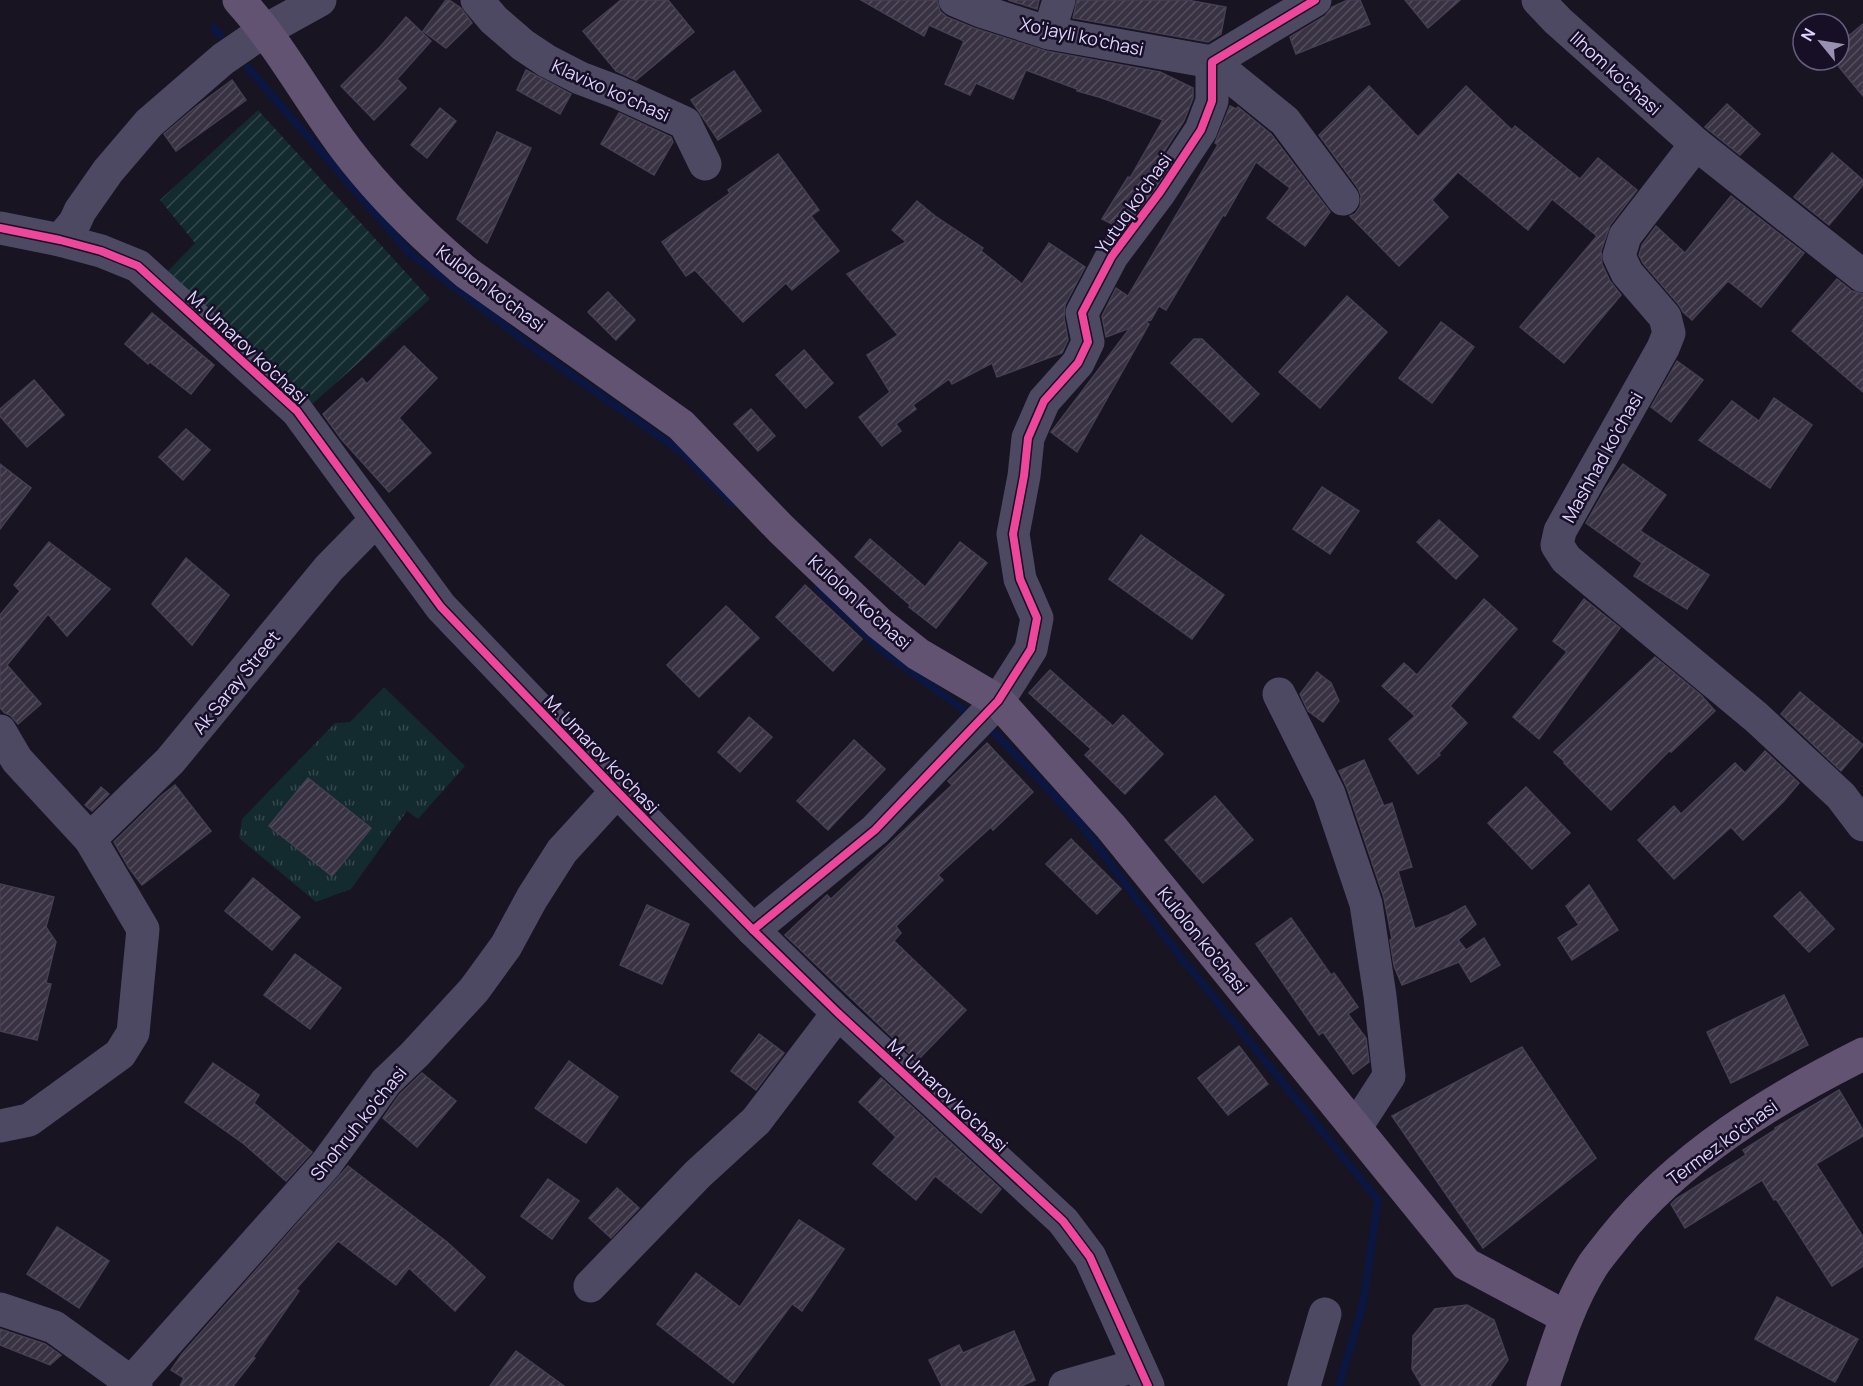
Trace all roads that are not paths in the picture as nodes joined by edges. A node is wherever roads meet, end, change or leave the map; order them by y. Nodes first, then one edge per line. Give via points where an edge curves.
1 (239, 0) edge
2 (321, 0) edge
3 (477, 0) edge
4 (955, 0) edge
5 (1059, 0) edge
6 (1315, 0) edge
7 (1538, 0) edge
8 (264, 31) junction
9 (1049, 33) junction
10 (1212, 62) junction
11 (1696, 144) junction
12 (705, 164) dead end
13 (1343, 199) dead end
14 (0, 228) edge
15 (60, 240) junction
16 (1863, 276) edge
17 (376, 520) junction
18 (1279, 694) dead end
19 (986, 715) junction
20 (0, 731) edge
21 (617, 791) junction
22 (1863, 825) edge
23 (90, 839) junction
24 (753, 930) junction
25 (838, 1013) junction
26 (1863, 1054) edge
27 (0, 1126) edge
28 (1356, 1127) junction
29 (590, 1286) dead end
30 (0, 1310) edge
31 (1325, 1314) dead end
32 (1566, 1317) junction
33 (1143, 1375) edge
34 (131, 1385) edge
35 (1065, 1386) edge
36 (1304, 1386) edge
37 (1543, 1386) edge

1 - 8 main road, Kulolon ko'chasi
2 - 8 street
3 - 12 street, Klavixo ko'chasi via 494,20 547,61 684,123
4 - 9 street, Xo'jayli ko'chasi
5 - 9 street
6 - 10 street
7 - 11 street, Ilhom ko'chasi
8 - 15 street via 223,59 149,123 108,171
8 - 19 main road, Kulolon ko'chasi via 346,149 434,245 467,273 681,425 780,529 879,623
9 - 10 street, Xo'jayli ko'chasi
10 - 13 street via 1285,122
10 - 19 street, Yutuq ko'chasi via 1212,101 1201,130 1112,256 1083,313 1088,342 1078,363 1044,401 1028,438 1013,534 1020,579 1036,618 1031,649
11 - 16 street, Ilhom ko'chasi
11 - 22 street, Mashhad ko'chasi via 1625,236 1619,256 1627,273 1665,317 1669,333 1560,531 1557,545 1566,559 1765,725 1841,796
14 - 15 street, M. Umarov ko'chasi
15 - 17 street, M. Umarov ko'chasi via 138,266 297,411
17 - 21 street, M. Umarov ko'chasi via 441,607
17 - 23 street, Ak Saray Street via 329,568 171,761
18 - 28 street via 1329,794 1366,904 1389,1076
19 - 24 street, Yutuq ko'chasi via 875,830
19 - 28 main road, Kulolon ko'chasi via 1111,827
20 - 23 street via 17,760
21 - 24 street, M. Umarov ko'chasi
21 - 34 street, Shohruh ko'chasi via 562,851 506,946 474,990 386,1082 326,1164
23 - 27 street via 142,929 133,1033 120,1054 29,1120
24 - 25 street, M. Umarov ko'chasi
25 - 29 street via 756,1122 698,1174
25 - 33 street, M. Umarov ko'chasi via 1063,1221 1090,1257
26 - 32 main road, Termez ko'chasi via 1771,1104 1674,1174 1632,1216 1594,1264
28 - 32 main road, Kulolon ko'chasi via 1466,1263
30 - 34 street via 54,1327
31 - 36 street
32 - 37 main road, Termez ko'chasi
33 - 35 street

